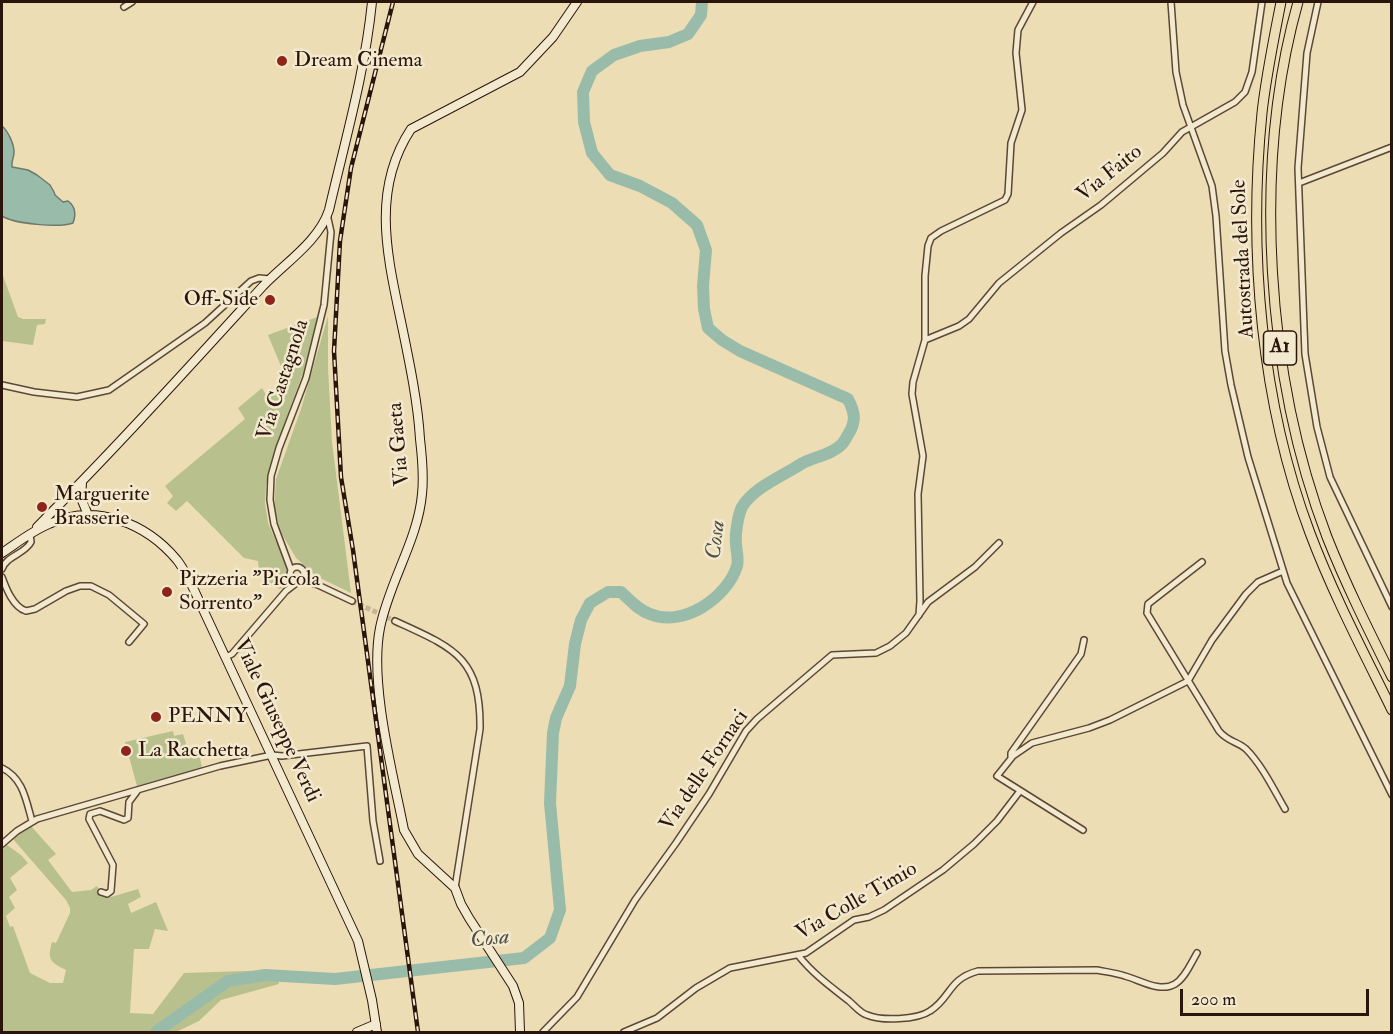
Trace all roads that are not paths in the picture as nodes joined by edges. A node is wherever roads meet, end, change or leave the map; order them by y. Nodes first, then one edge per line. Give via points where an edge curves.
1 (132, 2) edge
2 (372, 2) edge
3 (577, 2) edge
4 (1033, 2) edge
5 (1171, 2) edge
6 (1262, 2) edge
7 (1281, 2) edge
8 (1298, 2) edge
9 (1318, 2) edge
10 (124, 7) dead end
11 (1191, 125) junction
12 (1392, 147) edge
13 (1299, 183) junction
14 (327, 214) junction
15 (270, 279) junction
16 (925, 340) junction
17 (2, 385) edge
18 (82, 481) junction
19 (62, 502) junction
20 (88, 515) junction
21 (67, 518) junction
22 (30, 534) junction
23 (999, 543) dead end
24 (2, 553) edge
25 (286, 553) junction
26 (1202, 562) dead end
27 (2, 569) edge
28 (301, 570) junction
29 (1283, 571) junction
30 (290, 572) junction
31 (2, 577) edge
32 (300, 580) junction
33 (318, 585) junction
34 (286, 591) junction
35 (352, 601) tunnel mouth
36 (1392, 607) edge
37 (919, 617) junction
38 (395, 621) tunnel mouth
39 (1084, 640) dead end
40 (129, 642) dead end
41 (226, 657) junction
42 (1392, 676) edge
43 (1188, 681) junction
44 (1392, 710) edge
45 (272, 755) junction
46 (1010, 759) junction
47 (2, 768) edge
48 (139, 789) junction
49 (1020, 791) junction
50 (1392, 795) edge
51 (1285, 809) dead end
52 (32, 821) junction
53 (1083, 830) dead end
54 (2, 844) edge
55 (380, 861) dead end
56 (456, 888) junction
57 (101, 892) dead end
58 (1197, 953) dead end
59 (798, 955) junction
60 (376, 1028) edge
61 (357, 1032) edge
62 (520, 1032) edge
63 (543, 1032) edge
64 (624, 1032) edge

1 - 10 street
2 - 14 main road via 369,37
3 - 56 main road, Via Gaeta via 554,38 520,72 411,129 401,143 389,182 384,218 420,437 422,494 416,523 380,626 378,675 404,830 418,854
4 - 16 street via 1018,30 1016,53 1022,110 1011,143 1008,194 1005,200 931,238 925,276
5 - 11 street via 1176,72
6 - 11 street, Via Faito via 1252,72 1245,92 1235,102
7 - 44 highway, Autostrada del Sole / A1 via 1262,111 1256,215 1267,361 1290,469 1310,532
8 - 42 highway, Autostrada del Sole / A1 via 1281,87 1270,209 1283,372 1303,460 1327,535
9 - 13 street via 1305,71
11 - 16 street, Via Faito via 1101,205 999,283 969,319
11 - 29 street via 1212,186 1231,385 1248,457
12 - 13 street
13 - 36 street via 1305,354 1317,427 1330,477
14 - 15 main road via 313,236
14 - 25 street, Via Castagnola via 331,232 324,305 306,378 271,476 274,524
15 - 17 street via 251,281 205,323 109,390 77,397
15 - 18 main road
16 - 37 street via 912,394 923,456 918,494
18 - 19 main road
18 - 20 main road via 81,498
19 - 21 main road via 61,511
19 - 22 main road
20 - 21 main road, Viale Giuseppe Verdi
20 - 41 main road, Viale Giuseppe Verdi via 115,517 138,527 178,561
21 - 22 main road, Viale Giuseppe Verdi
22 - 24 main road
22 - 27 street via 32,542 28,547 3,564
23 - 37 street, Via delle Fornaci via 975,567 928,602
25 - 28 street
25 - 30 street
26 - 43 street via 1146,608
28 - 30 street
28 - 32 street
28 - 33 street
29 - 43 street via 1258,582 1246,594
29 - 50 street
30 - 32 street via 293,580
30 - 34 street
31 - 40 street via 16,605 26,611 80,586 99,589 144,624
32 - 33 street
32 - 34 street
33 - 35 street
34 - 41 street
37 - 63 street, Via delle Fornaci via 890,646 876,652 832,656 746,731 577,997
38 - 56 street via 444,644 462,659 474,679 478,696 480,729
39 - 46 street via 1081,654
41 - 45 main road, Viale Giuseppe Verdi
43 - 46 street via 1110,720 1032,742
43 - 51 street via 1226,739 1252,756
45 - 48 street
45 - 55 street via 367,746
45 - 60 main road, Viale Giuseppe Verdi via 358,941
46 - 49 street via 997,776
47 - 52 street via 17,779
48 - 52 street
48 - 57 street via 129,802 128,818 100,811 90,814 113,865 111,891
49 - 53 street
49 - 59 street, Via Colle Timio via 974,844 943,870 876,915 854,920
52 - 54 street
56 - 62 main road, Via Gaeta via 460,904 513,986 519,1004
58 - 59 street via 1181,979 1167,987 1097,970 978,971 952,985 932,1011 891,1018 859,1010
59 - 64 street, Via Colle Timio via 730,968 696,988 667,1012
60 - 61 main road

